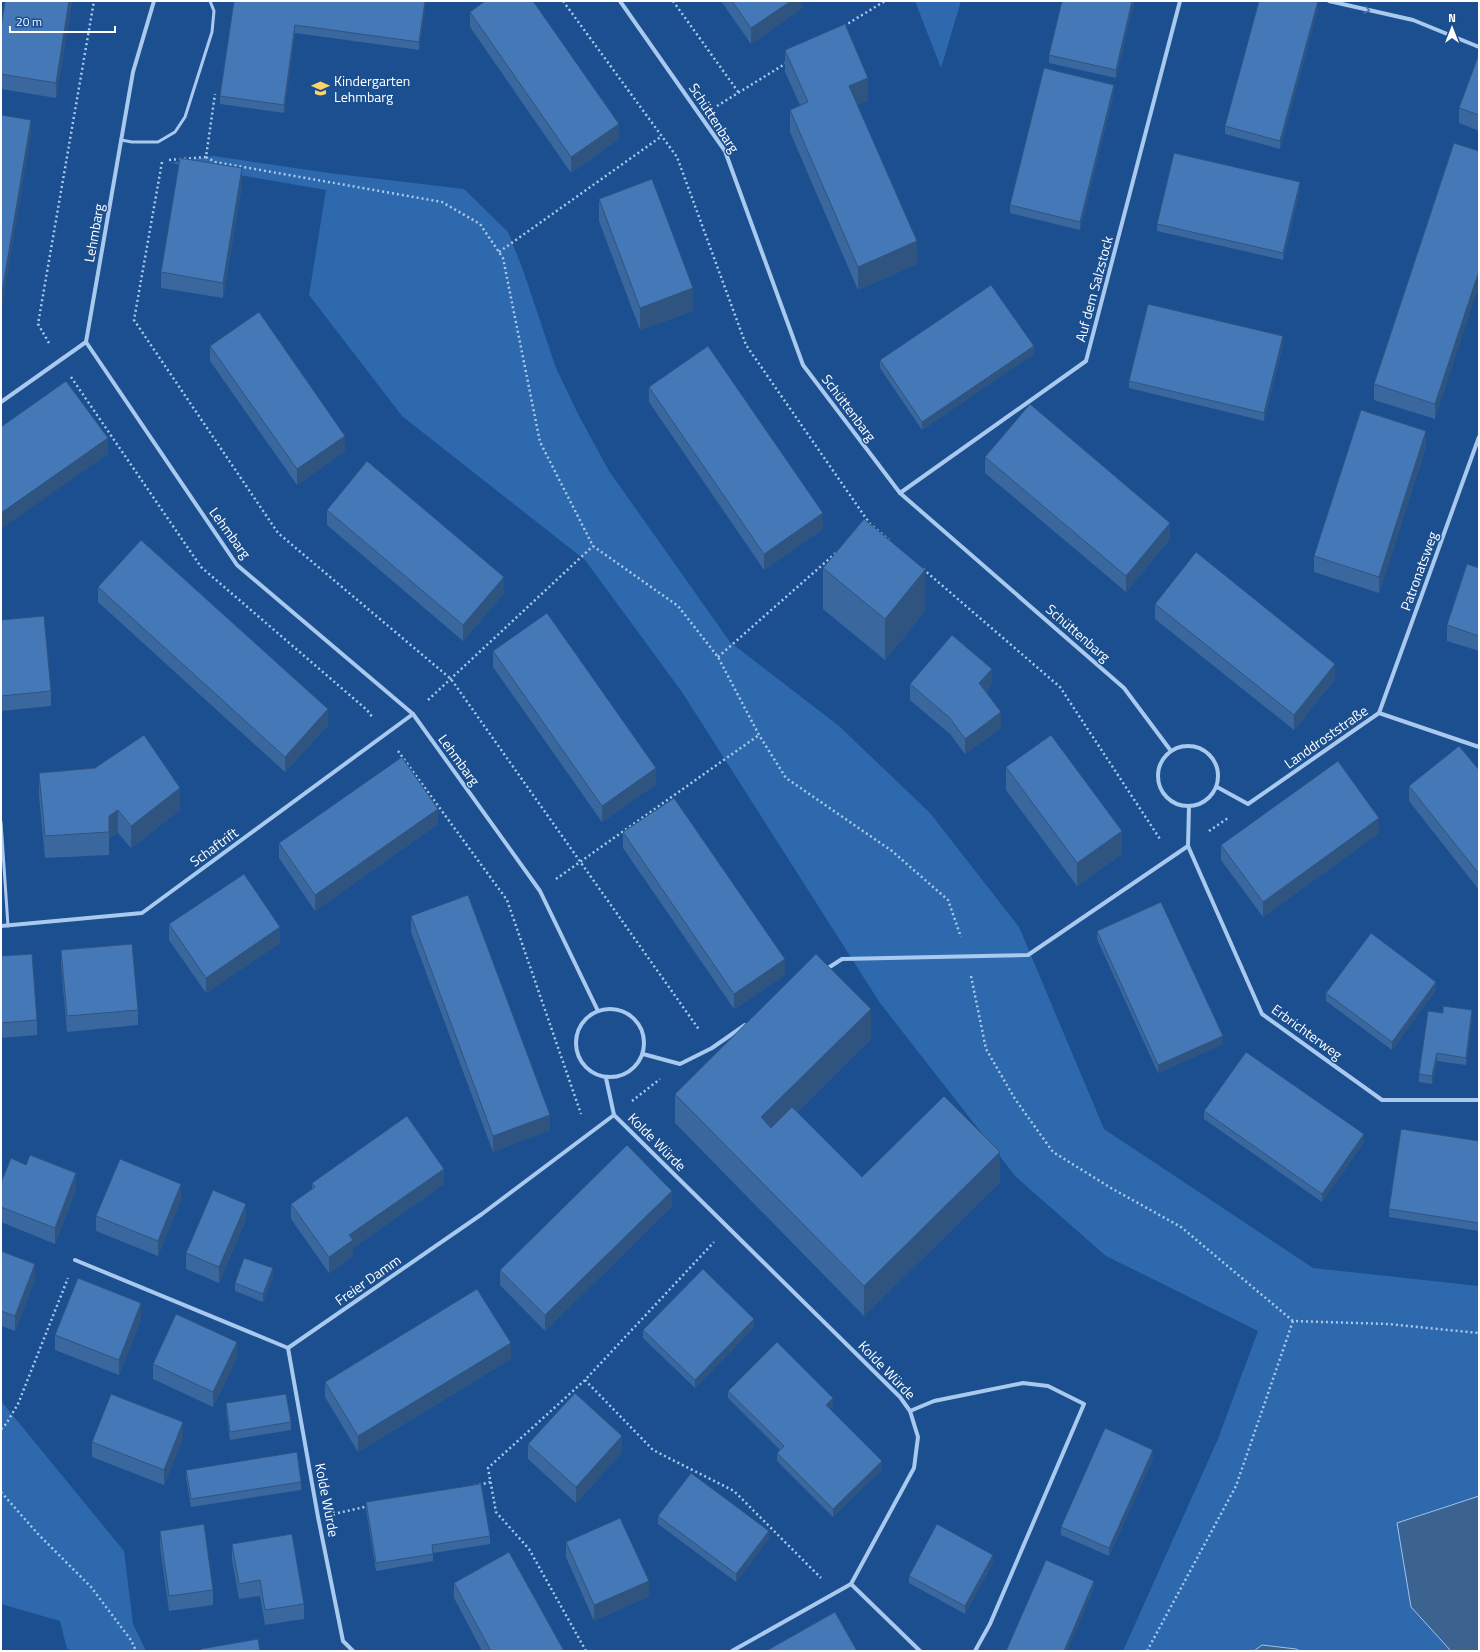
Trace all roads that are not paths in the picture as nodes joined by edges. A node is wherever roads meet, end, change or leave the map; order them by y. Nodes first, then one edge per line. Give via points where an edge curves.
1 (154, 1) edge
2 (210, 1) edge
3 (620, 1) edge
4 (1180, 1) edge
5 (1329, 1) edge
6 (1479, 47) edge
7 (121, 140) junction
8 (86, 342) junction
9 (1, 402) edge
10 (1479, 437) edge
11 (900, 493) junction
12 (1380, 713) junction
13 (413, 714) junction
14 (1479, 747) edge
15 (1171, 750) junction
16 (1216, 787) junction
17 (1189, 806) junction
18 (1, 822) edge
19 (1188, 846) junction
20 (1, 926) edge
21 (8, 926) junction
22 (823, 972) edge
23 (598, 1011) junction
24 (751, 1021) edge
25 (643, 1054) junction
26 (606, 1078) junction
27 (1479, 1100) edge
28 (614, 1116) junction
29 (75, 1260) road end
30 (288, 1348) junction
31 (910, 1411) junction
32 (851, 1584) junction
33 (353, 1651) edge
34 (732, 1651) edge
35 (920, 1651) edge
36 (975, 1651) edge

1 - 7 street, Lehmbarg via 132,72
2 - 7 lane via 214,11 212,32 185,117 175,132 158,142
3 - 11 street, Schüttenbarg via 725,151 803,365
4 - 11 street, Auf dem Salzstock via 1086,361
5 -> 6 street via 1413,20
7 - 8 street, Lehmbarg
8 - 9 street
8 - 13 street, Lehmbarg via 237,565
10 - 12 street, Patronatsweg
11 - 15 street, Schüttenbarg via 1124,688
12 - 14 street, Landdroststraße
12 - 16 street, Landdroststraße via 1248,804
13 - 21 street, Schaftrift via 142,913
13 - 23 street, Lehmbarg via 540,891
15 - 16 street via 1181,746 1192,746 1202,749 1211,756 1219,776
15 - 17 street via 1160,766 1159,785 1170,801
16 - 17 street via 1200,804
17 - 19 street, Erbrichterweg
18 - 21 lane
19 - 22 street via 1028,955 842,959
19 - 27 street, Erbrichterweg via 1262,1014 1382,1100
20 - 21 street, Schaftrift
23 - 25 street via 610,1009 634,1018 641,1029 644,1041
23 - 26 street via 585,1019 577,1032 576,1047 581,1062 592,1072
24 - 25 street via 712,1048 680,1064
25 - 26 street via 638,1064 629,1072 618,1077
26 - 28 street
28 - 30 street, Freier Damm via 482,1214
28 - 31 street, Kolde Würde via 900,1397
29 - 30 street
30 - 33 street, Kolde Würde via 343,1641
31 - 32 street, Kolde Würde via 918,1437 914,1468
31 - 36 street via 934,1401 1023,1383 1048,1386 1084,1404 990,1624
32 - 34 street
32 - 35 street

